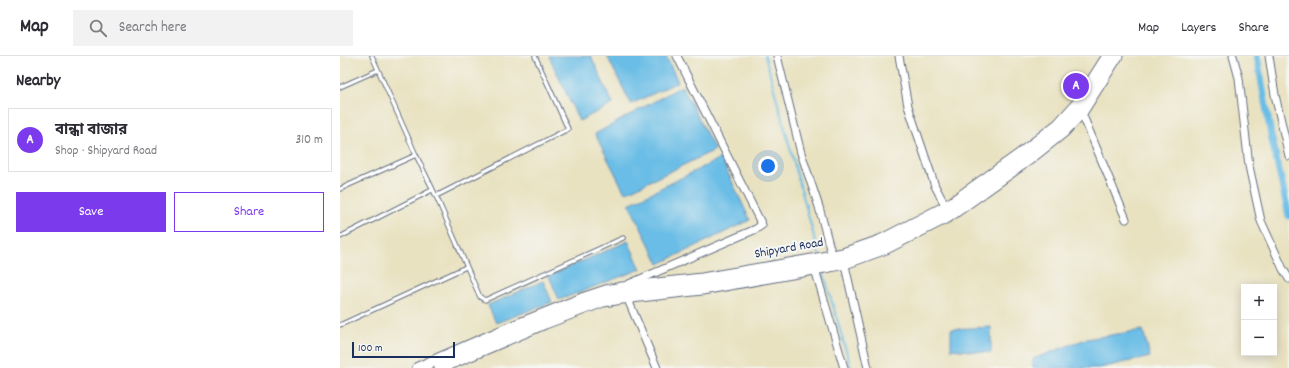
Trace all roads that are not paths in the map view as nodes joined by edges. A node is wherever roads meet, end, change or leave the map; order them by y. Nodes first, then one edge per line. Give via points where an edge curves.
1 (372, 56) edge
2 (535, 56) edge
3 (677, 56) edge
4 (777, 56) edge
5 (899, 56) edge
6 (1108, 56) edge
7 (1117, 56) edge
8 (1233, 56) edge
9 (1268, 56) edge
10 (378, 70) junction
11 (340, 87) edge
12 (1080, 108) junction
13 (416, 155) junction
14 (1289, 156) edge
15 (340, 189) edge
16 (432, 190) junction
17 (436, 196) junction
18 (946, 207) junction
19 (1126, 219) dead end
20 (340, 237) edge
21 (623, 238) dead end
22 (840, 258) junction
23 (813, 264) junction
24 (466, 267) junction
25 (1289, 279) edge
26 (624, 292) junction
27 (340, 325) edge
28 (418, 368) edge
29 (440, 368) edge
30 (657, 368) edge
31 (844, 368) edge
32 (868, 368) edge

1 - 10 lane
2 - 17 lane via 568,129
3 - 26 street via 762,225
4 - 22 street via 801,153
5 - 18 street via 908,106 935,186
6 - 12 main road, Shipyard Road
7 - 12 main road, Shipyard Road
8 - 25 street via 1239,78 1249,166 1260,221
9 - 14 street
10 - 11 lane
10 - 13 lane
12 - 18 main road, Shipyard Road
12 - 19 street
12 - 22 main road, Shipyard Road via 1063,132 949,216 886,248
13 - 15 lane
13 - 16 lane
16 - 17 lane
16 - 20 lane
17 - 24 lane
18 - 22 main road, Shipyard Road via 880,241
21 - 24 lane via 485,300 480,297
22 - 23 main road, Shipyard Road
22 - 32 street
23 - 26 main road, Shipyard Road
23 - 31 street
24 - 27 lane
26 - 28 main road, Shipyard Road via 582,299
26 - 29 main road, Shipyard Road
26 - 30 street

